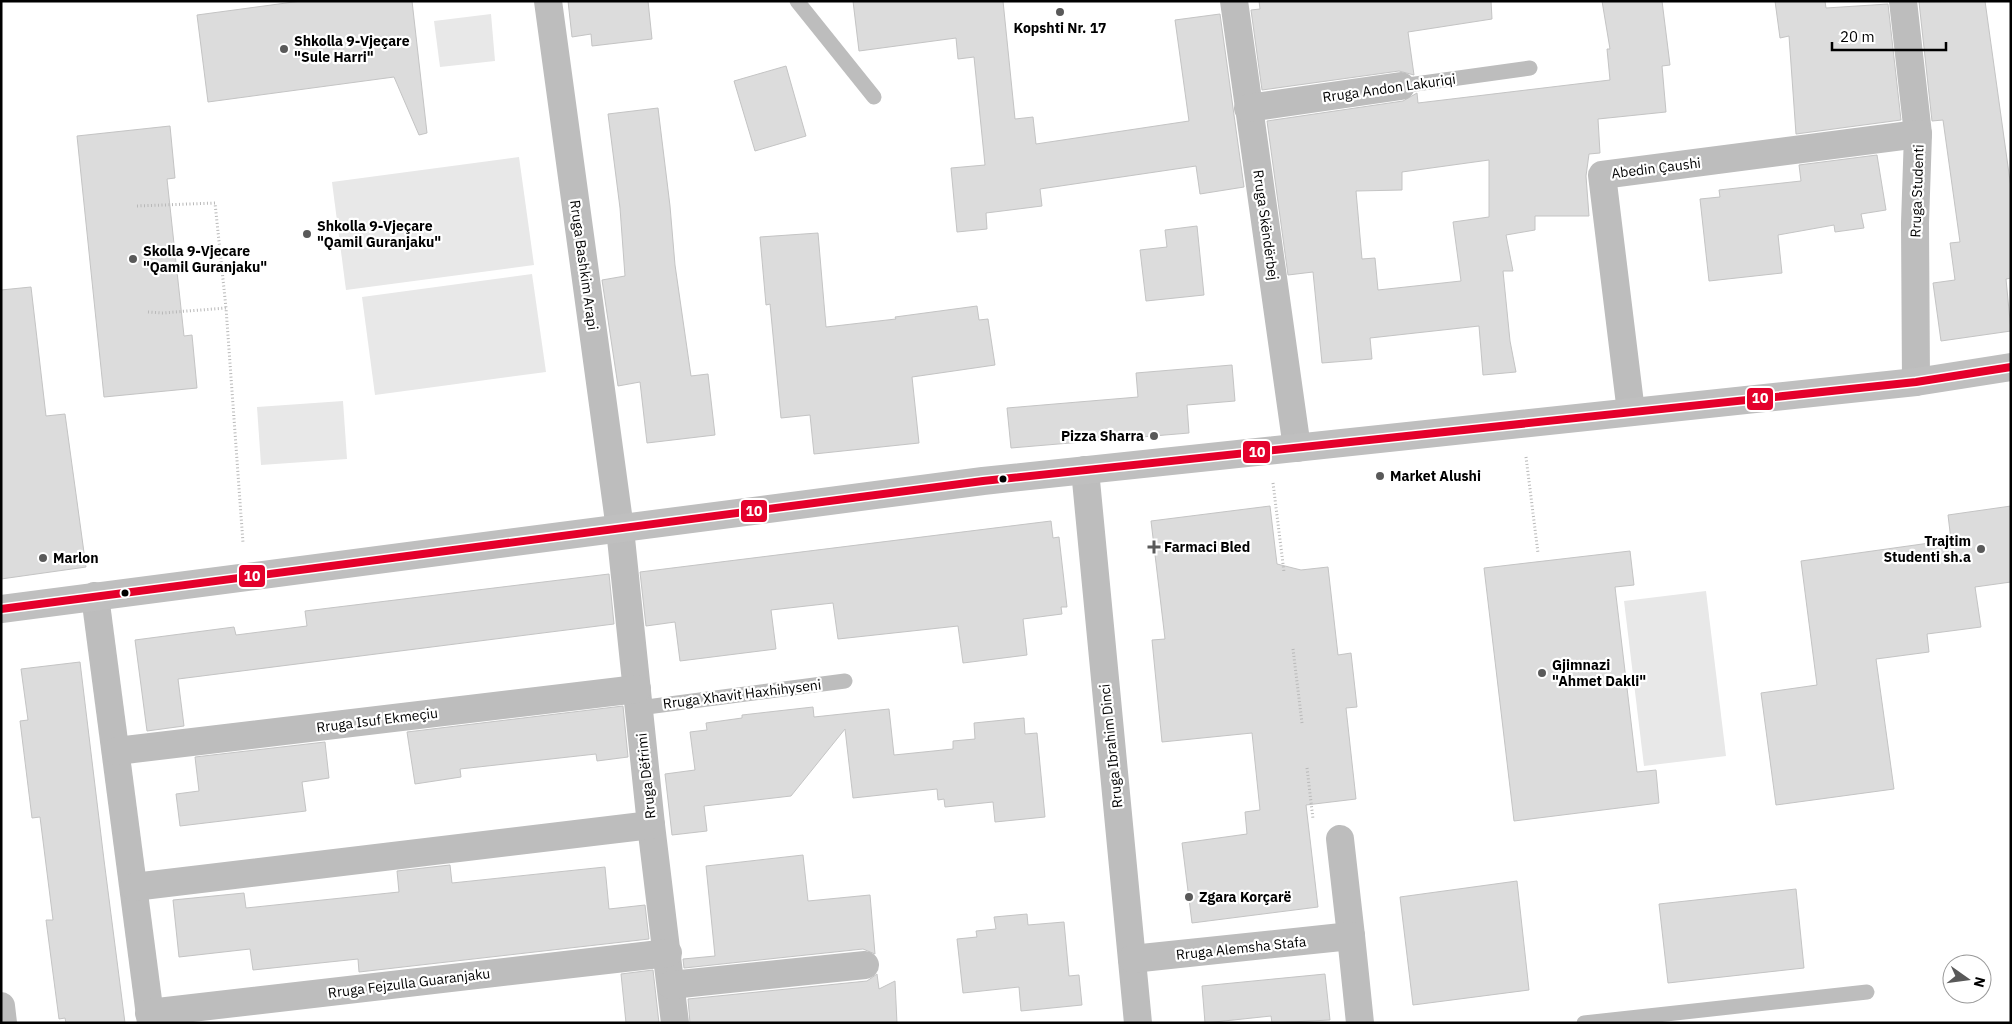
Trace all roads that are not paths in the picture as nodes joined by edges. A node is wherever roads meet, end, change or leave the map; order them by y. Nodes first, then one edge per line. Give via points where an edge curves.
1 (548, 1) edge
2 (797, 1) edge
3 (1234, 1) edge
4 (1903, 1) edge
5 (1530, 68) dead end
6 (1401, 86) joint
7 (874, 97) dead end
8 (1248, 108) junction
9 (1918, 134) junction
10 (2011, 367) edge
11 (1916, 382) junction
12 (1631, 412) junction
13 (1297, 448) junction
14 (1085, 470) junction
15 (620, 529) junction
16 (95, 596) junction
17 (1, 609) edge
18 (845, 681) dead end
19 (638, 698) junction
20 (117, 751) junction
21 (651, 824) junction
22 (1340, 839) dead end
23 (134, 887) junction
24 (1350, 936) junction
25 (668, 952) junction
26 (1132, 959) junction
27 (865, 965) dead end
28 (671, 985) junction
29 (1867, 992) dead end
30 (1, 1006) edge
31 (150, 1018) edge
32 (1135, 1022) edge
33 (3, 1023) edge
34 (675, 1023) edge
35 (1360, 1023) edge
36 (1584, 1023) edge

1 - 15 street, Rruga Bashkim Arapi
2 - 7 lane
3 - 8 street, Rruga Skëndërbej
4 - 9 street, Rruga Studenti
5 - 6 lane, Rruga Andon Lakuriqi
6 - 8 street, Rruga Andon Lakuriqi
8 - 13 street, Rruga Skëndërbej
9 - 11 street, Rruga Studenti
9 - 12 street, Abedin Çaushi via 1602,175
10 - 11 main road
11 - 12 main road
12 - 13 main road
13 - 14 main road
14 - 15 main road
14 - 26 street, Rruga Ibrahim Dinci
15 - 16 main road
15 - 19 street, Rruga Dëfrimi
16 - 17 main road
16 - 20 street
18 - 19 lane, Rruga Xhavit Haxhihyseni
19 - 20 street, Rruga Isuf Ekmeçiu
19 - 21 street, Rruga Dëfrimi
20 - 23 street
21 - 23 street
21 - 25 street, Rruga Dëfrimi
22 - 24 street
23 - 31 street
24 - 26 street, Rruga Alemsha Stafa
24 - 35 street
25 - 28 street, Rruga Dëfrimi
25 - 31 street, Rruga Fejzulla Guaranjaku
26 - 32 street, Rruga Ibrahim Dinci
27 - 28 street
28 - 34 street, Rruga Dëfrimi
29 - 36 lane
30 - 33 street

